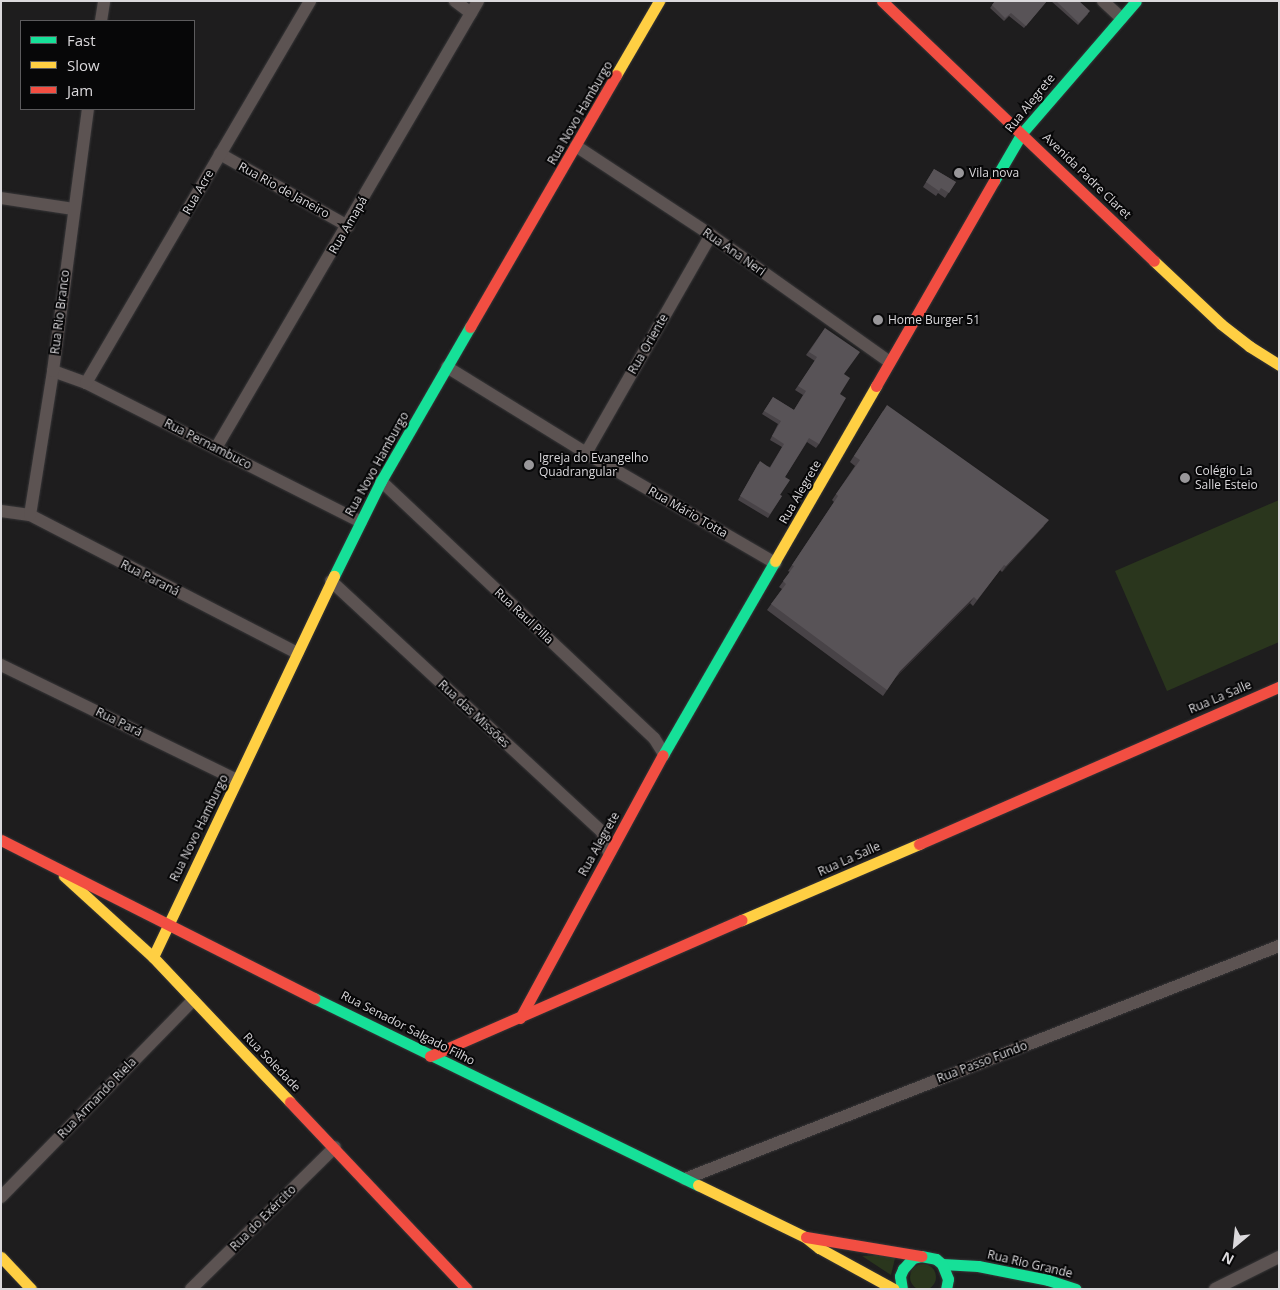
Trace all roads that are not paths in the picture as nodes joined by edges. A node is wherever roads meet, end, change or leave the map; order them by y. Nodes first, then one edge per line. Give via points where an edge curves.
1 (104, 1) edge
2 (310, 1) edge
3 (455, 1) edge
4 (478, 1) edge
5 (659, 1) edge
6 (882, 1) edge
7 (1103, 1) edge
8 (1136, 1) edge
9 (471, 13) junction
10 (1121, 18) junction
11 (101, 20) edge
12 (88, 110) edge
13 (1022, 132) junction
14 (576, 146) junction
15 (220, 154) junction
16 (1, 198) edge
17 (74, 209) junction
18 (348, 226) junction
19 (711, 235) junction
20 (890, 362) junction
21 (1279, 365) edge
22 (447, 366) junction
23 (53, 371) junction
24 (86, 383) junction
25 (216, 448) junction
26 (586, 453) junction
27 (381, 481) junction
28 (1, 511) edge
29 (30, 515) junction
30 (360, 522) junction
31 (775, 563) junction
32 (331, 581) junction
33 (297, 653) junction
34 (1, 665) edge
35 (1279, 687) edge
36 (664, 754) junction
37 (237, 780) junction
38 (1, 840) edge
39 (609, 853) junction
40 (49, 862) junction
41 (169, 922) junction
42 (1279, 946) edge
43 (153, 957) junction
44 (192, 1000) junction
45 (520, 1018) junction
46 (430, 1056) junction
47 (335, 1146) junction
48 (685, 1179) junction
49 (1, 1197) edge
50 (805, 1237) junction
51 (854, 1244) junction
52 (921, 1256) junction
53 (1279, 1256) edge
54 (1, 1257) edge
55 (848, 1262) junction
56 (942, 1264) junction
57 (978, 1266) junction
58 (947, 1286) edge
59 (31, 1289) edge
60 (191, 1289) edge
61 (467, 1289) edge
62 (894, 1289) edge
63 (902, 1289) edge
64 (1076, 1289) edge
65 (1215, 1289) edge

1 - 11 street
2 - 15 street, Rua Acre
3 - 9 street
4 - 9 street, Rua Amapá
5 - 14 street, Rua Novo Hamburgo
6 - 13 street, Avenida Padre Claret
7 - 10 street
8 - 10 street, Rua Alegrete
9 - 18 street, Rua Amapá
10 - 13 street, Rua Alegrete
12 - 17 street, Rua Rio Branco
13 - 20 street, Rua Alegrete
13 - 21 street, Avenida Padre Claret via 1221,324
14 - 19 street, Rua Ana Neri
14 - 22 street, Rua Novo Hamburgo
15 - 18 street, Rua Rio de Janeiro
15 - 24 street, Rua Acre
16 - 17 street
17 - 23 street, Rua Rio Branco
18 - 25 street, Rua Amapá
19 - 20 street, Rua Ana Neri
19 - 26 street, Rua Oriente
20 - 31 street, Rua Alegrete
22 - 26 street, Rua Mário Totta
22 - 27 street, Rua Novo Hamburgo
23 - 24 street, Rua Pernambuco
23 - 29 street, Rua Rio Branco
24 - 25 street, Rua Pernambuco
25 - 30 street, Rua Pernambuco
26 - 31 street, Rua Mário Totta
27 - 30 street, Rua Novo Hamburgo
27 - 36 street, Rua Raul Pilla via 654,738
28 - 29 street, Rua Paraná
29 - 33 street, Rua Paraná
30 - 32 street, Rua Novo Hamburgo
31 - 36 street, Rua Alegrete
32 - 33 street, Rua Novo Hamburgo
32 - 39 street, Rua das Missões via 602,832
33 - 37 street, Rua Novo Hamburgo
34 - 37 street, Rua Pará
35 - 45 street, Rua La Salle
36 - 39 street, Rua Alegrete
37 - 41 street, Rua Novo Hamburgo
38 - 40 street, Rua Senador Salgado Filho
39 - 45 street, Rua Alegrete
40 - 41 street, Rua Senador Salgado Filho
40 - 43 street, Rua Soledade
41 - 43 street, Rua Novo Hamburgo
41 - 46 street, Rua Senador Salgado Filho
42 - 48 street, Rua Passo Fundo
43 - 44 street, Rua Soledade
44 - 47 street, Rua Soledade
44 - 49 street, Rua Armando Riela
45 - 46 street, Rua La Salle
46 - 48 street, Rua Senador Salgado Filho
47 - 60 street, Rua do Exército
47 - 61 street, Rua Soledade
48 - 50 street, Rua Senador Salgado Filho
50 - 51 street, Rua Senador Salgado Filho
50 - 55 street, Rua Senador Salgado Filho
51 - 52 street, Rua Senador Salgado Filho
51 - 55 street via 847,1256
52 - 56 street, Rua Rio Grande via 936,1259
52 - 63 street via 903,1269 900,1276
53 - 65 street
54 - 59 street
55 - 62 street, Rua Senador Salgado Filho
56 - 57 street, Rua Rio Grande
56 - 58 street
57 - 58 street, Rua Rio Grande
57 - 64 street, Rua Rio Grande

